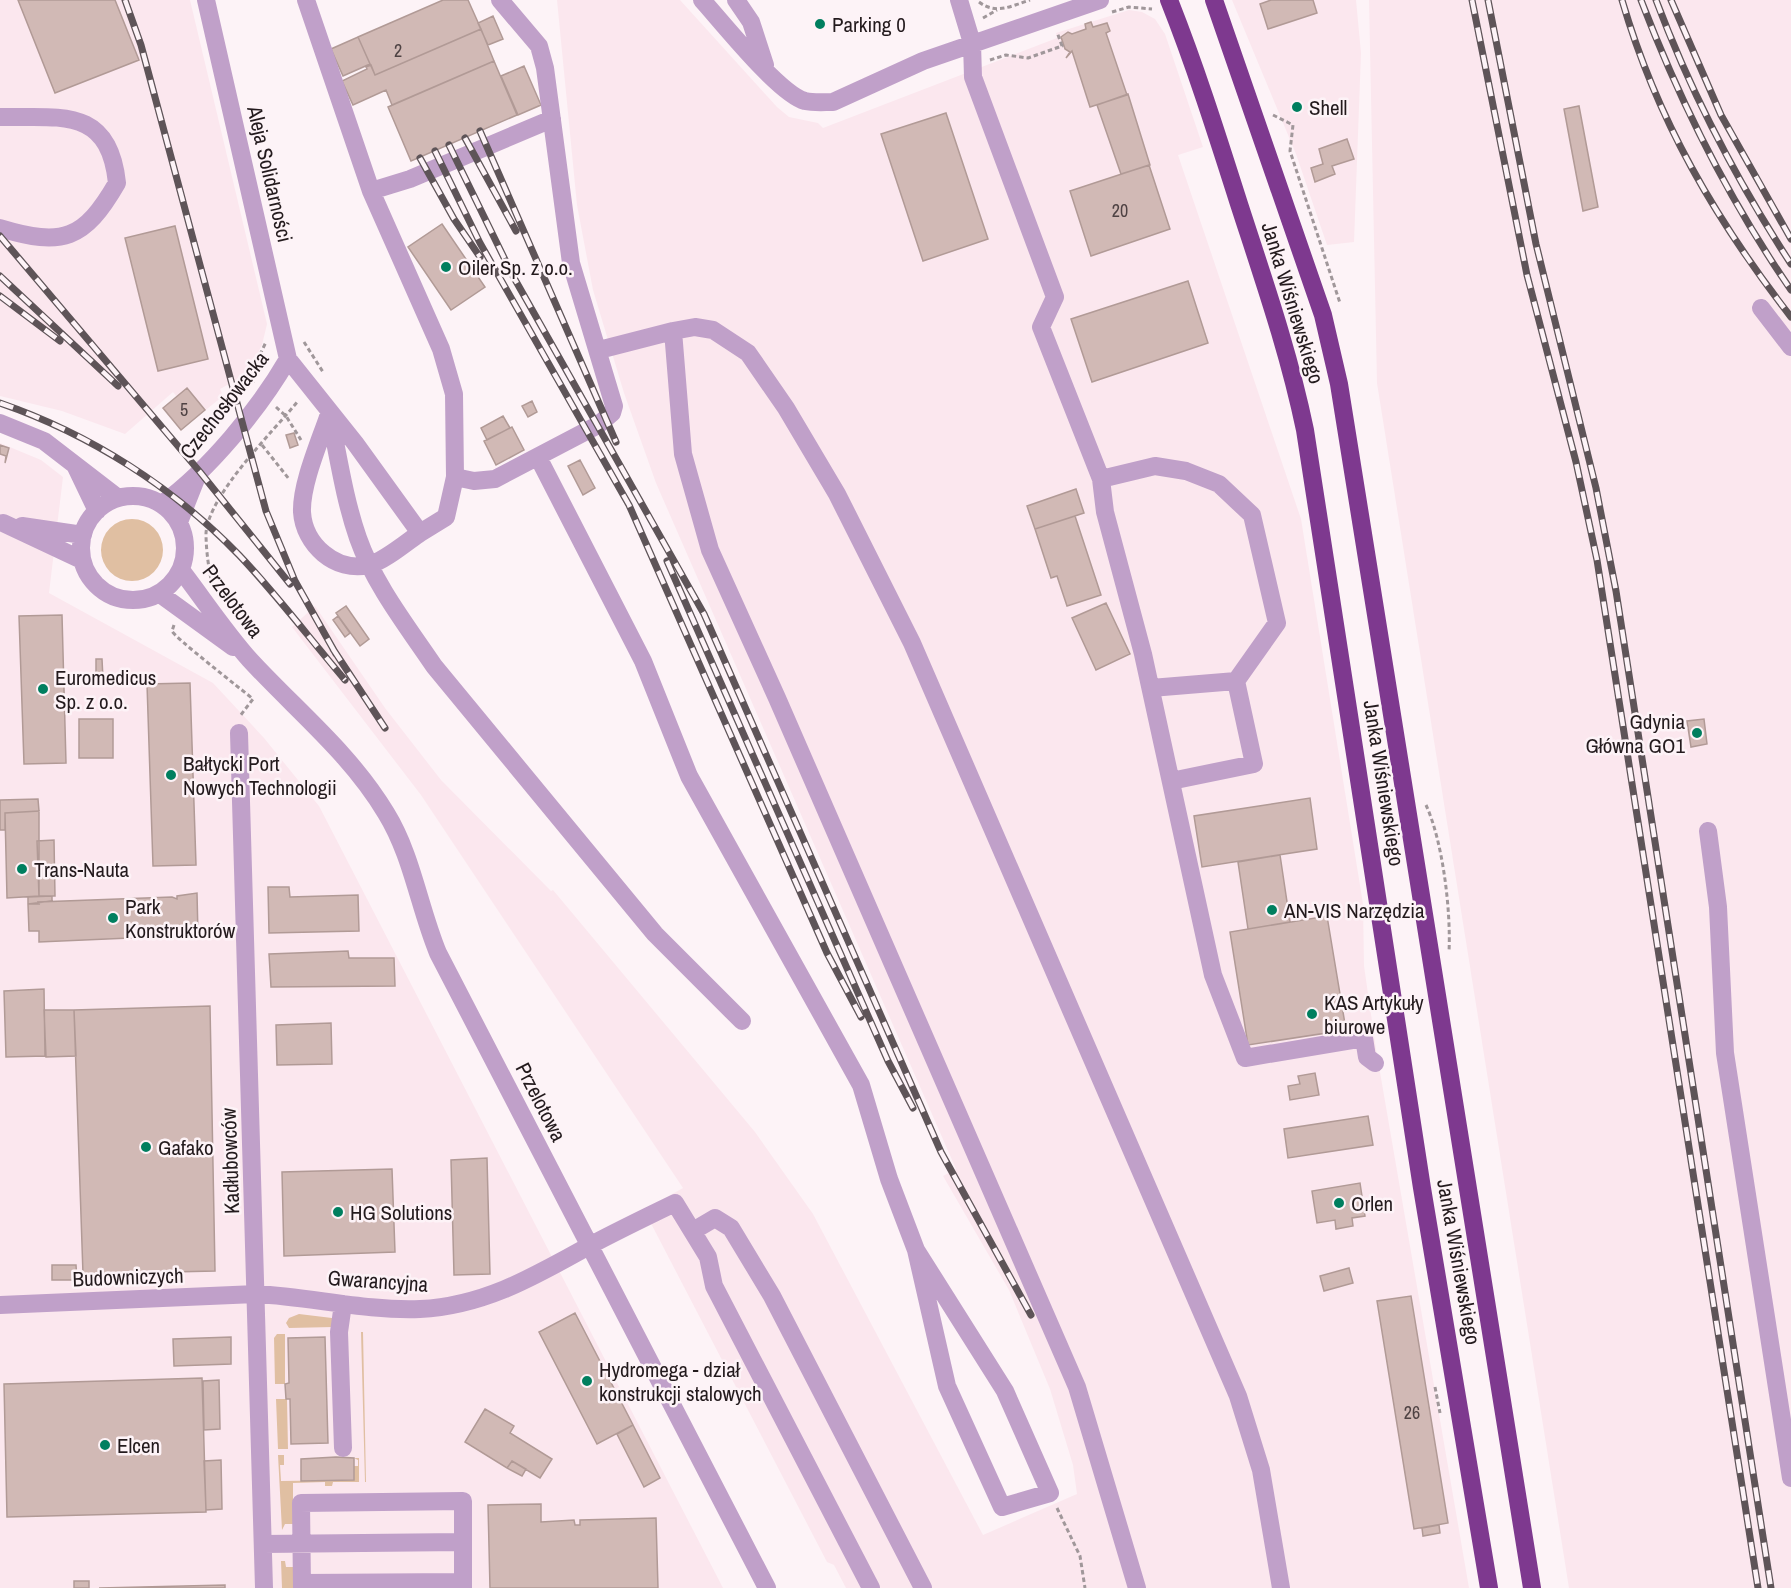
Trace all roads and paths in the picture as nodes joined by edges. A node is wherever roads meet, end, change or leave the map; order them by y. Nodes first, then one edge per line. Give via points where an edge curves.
1 (206, 0) edge
2 (306, 0) edge
3 (500, 0) edge
4 (702, 0) edge
5 (736, 0) edge
6 (959, 0) edge
7 (977, 0) edge
8 (1030, 0) edge
9 (1169, 0) edge
10 (1213, 1) edge
11 (1127, 2) dead end
12 (1104, 7) edge
13 (1129, 7) junction
14 (1151, 9) dead end
15 (1067, 27) dead end
16 (972, 43) junction
17 (973, 66) junction
18 (767, 70) junction
19 (1274, 115) dead end
20 (0, 117) edge
21 (552, 119) junction
22 (1293, 125) dead end
23 (371, 191) junction
24 (0, 228) edge
25 (1761, 308) dead end
26 (673, 331) junction
27 (1791, 347) edge
28 (599, 350) junction
29 (288, 359) junction
30 (329, 412) junction
31 (0, 423) edge
32 (303, 442) dead end
33 (262, 445) junction
34 (537, 457) junction
35 (74, 463) junction
36 (455, 477) junction
37 (196, 478) junction
38 (1101, 479) junction
39 (296, 482) dead end
40 (118, 498) junction
41 (162, 504) junction
42 (97, 510) junction
43 (2, 522) edge
44 (179, 522) junction
45 (420, 533) junction
46 (83, 535) junction
47 (82, 560) junction
48 (371, 565) junction
49 (181, 570) junction
50 (160, 594) junction
51 (202, 598) junction
52 (186, 613) junction
53 (249, 659) junction
54 (1236, 681) junction
55 (1151, 688) junction
56 (239, 733) joint
57 (1171, 782) junction
58 (1708, 831) dead end
59 (742, 1021) dead end
60 (1375, 1064) dead end
61 (693, 1231) junction
62 (591, 1246) junction
63 (916, 1250) junction
64 (257, 1294) junction
65 (343, 1304) junction
66 (0, 1305) edge
67 (1434, 1376) dead end
68 (1442, 1420) dead end
69 (344, 1448) dead end
70 (1791, 1478) edge
71 (1050, 1493) junction
72 (463, 1542) junction
73 (302, 1544) junction
74 (263, 1545) junction
75 (463, 1585) edge
76 (302, 1586) edge
77 (264, 1588) edge
78 (766, 1588) edge
79 (871, 1588) edge
80 (923, 1588) edge
81 (1085, 1588) edge
82 (1137, 1588) edge
83 (1281, 1588) edge
84 (1489, 1588) edge
85 (1532, 1588) edge

1 - 29 street, Aleja Solidarności
2 - 23 street
3 - 21 street via 539,46
4 - 18 street
5 - 18 street via 751,22
6 - 16 street
7 - 8 path via 988,9 998,10
9 - 84 highway, Janka Wiśniewskiego via 1269,290 1305,430 1422,1188
10 - 85 highway, Janka Wiśniewskiego via 1323,315 1340,384
11 - 13 path
12 - 13 path
12 - 16 street
13 - 14 path
15 - 17 path via 1056,31 1062,46 1028,58 1006,55
16 - 17 street
16 - 18 street via 833,102 805,101
17 - 38 street via 973,77 1055,297 1041,327
19 - 22 path
20 - 24 street via 76,118 104,138 114,158 117,183 87,227 63,237 30,237
21 - 23 street via 410,179
21 - 28 street via 572,263
23 - 36 street via 441,349 454,394
25 - 27 street
26 - 28 street
26 - 82 street via 683,454 710,550 1069,1367
26 - 83 street via 695,327 713,330 748,353 837,494 912,643 1238,1396 1261,1470
28 - 34 street via 613,396 612,413
29 - 30 street
29 - 37 street, Czechosłowacka via 275,381
30 - 45 street
30 - 48 street via 358,540
30 - 48 street via 304,495 302,512 308,536 319,552 330,558 358,566
31 - 35 street via 44,441
32 - 33 path via 286,416
33 - 39 path
33 - 51 path via 224,490 213,511 206,532 211,579
34 - 36 street via 495,479 474,481
34 - 63 street via 643,661 689,776 861,1085 889,1179
35 - 40 street
35 - 42 street
36 - 45 street via 446,517
37 - 41 street, Czechosłowacka
37 - 44 street, Czechosłowacka
38 - 54 street via 1155,466 1186,471 1219,484 1252,515 1277,623
38 - 55 street via 1105,512
40 - 41 street via 148,498
40 - 42 street
41 - 44 street
42 - 46 street
43 - 46 street
43 - 47 street
44 - 49 street via 186,554
45 - 48 street
46 - 47 street
47 - 50 street via 99,588 113,596 128,600
48 - 59 street via 434,666 655,934
49 - 50 street
49 - 51 street, Przelotowa
50 - 52 street, Przelotowa
51 - 53 street, Przelotowa
52 - 53 street, Przelotowa
52 - 56 path via 173,627 173,635 253,699 239,718
53 - 62 street, Przelotowa via 364,779 387,814 405,854 438,953
54 - 55 street
54 - 57 street via 1254,764
55 - 57 street
56 - 64 street, Kadłubowców
57 - 60 street via 1213,975 1245,1058 1364,1038 1367,1058
58 - 70 street via 1716,882 1725,1053
61 - 62 street, Gwarancyjna via 675,1203
61 - 79 street via 708,1257 714,1286
61 - 80 street via 715,1218 731,1228 778,1307
62 - 65 street, Gwarancyjna via 513,1287 466,1303 418,1309
62 - 78 street, Przelotowa
63 - 71 street via 1005,1391
63 - 71 street via 947,1386 1002,1507
64 - 65 street, Gwarancyjna
64 - 66 street, Budowniczych
64 - 74 street, Kadłubowców
65 - 69 street via 339,1332
67 - 68 path
71 - 81 path via 1080,1556
72 - 73 street
72 - 73 street via 463,1501 301,1503
72 - 75 street
73 - 74 street
73 - 76 street
74 - 77 street, Kadłubowców
75 - 76 street

